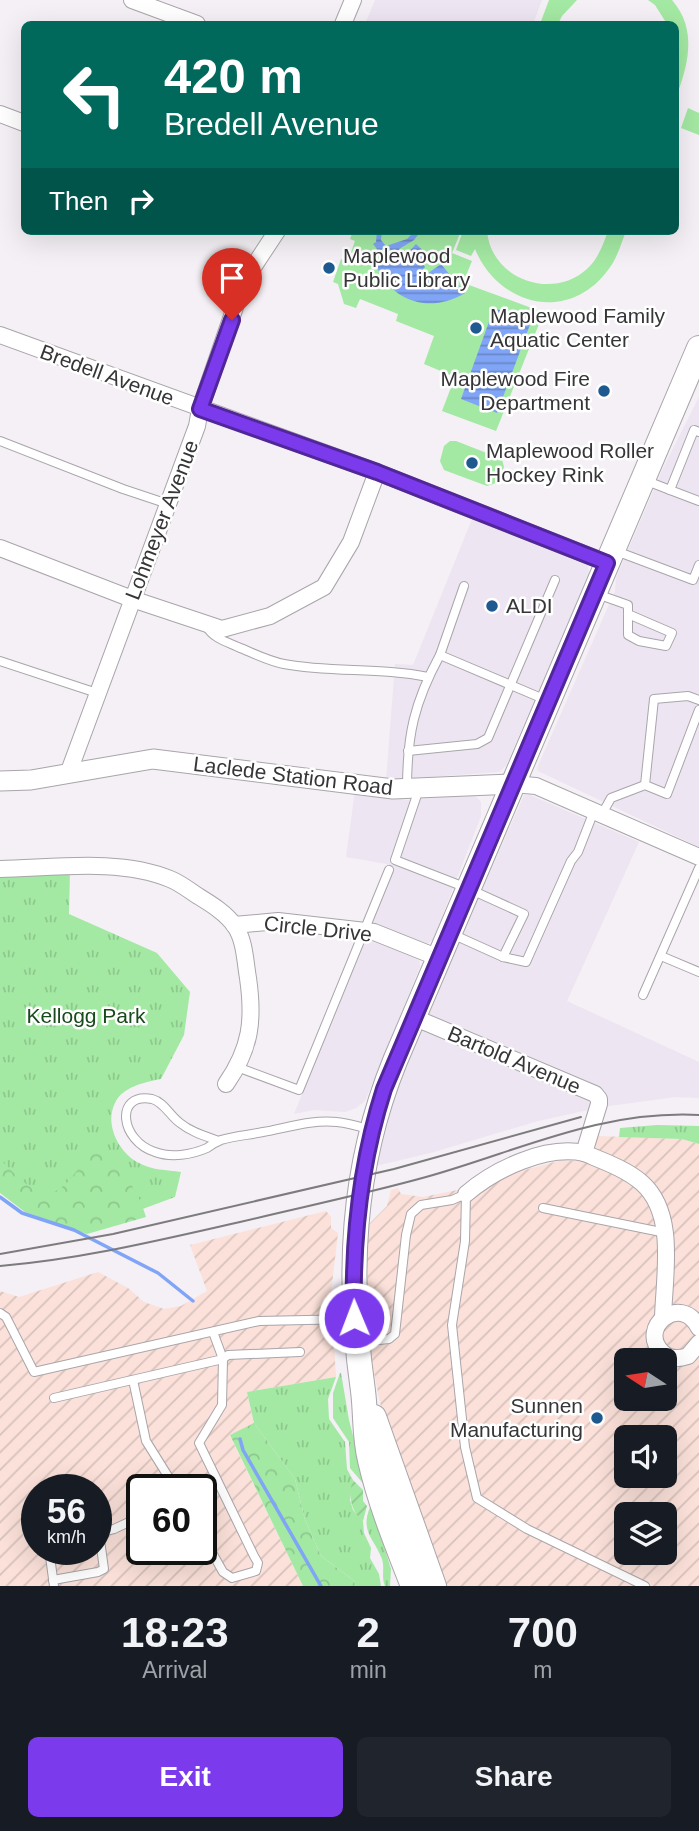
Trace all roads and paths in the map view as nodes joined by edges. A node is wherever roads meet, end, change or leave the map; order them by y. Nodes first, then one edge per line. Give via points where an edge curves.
1 (132, 0) edge
2 (353, 0) edge
3 (189, 21) edge
4 (344, 21) edge
5 (0, 114) edge
6 (21, 122) edge
7 (274, 235) edge
8 (0, 335) edge
9 (699, 348) edge
10 (692, 385) edge
11 (200, 409) junction
12 (699, 432) edge
13 (0, 441) edge
14 (377, 472) junction
15 (643, 480) junction
16 (670, 490) junction
17 (699, 501) edge
18 (168, 504) junction
19 (0, 548) edge
20 (610, 556) junction
21 (699, 565) edge
22 (555, 580) dead end
23 (464, 586) dead end
24 (594, 593) junction
25 (132, 599) junction
26 (628, 614) junction
27 (206, 624) junction
28 (440, 654) junction
29 (0, 661) edge
30 (428, 677) junction
31 (512, 685) junction
32 (97, 693) junction
33 (699, 700) edge
34 (548, 701) junction
35 (699, 710) edge
36 (408, 751) junction
37 (68, 774) junction
38 (0, 781) edge
39 (513, 784) junction
40 (645, 785) junction
41 (413, 788) junction
42 (598, 813) junction
43 (699, 857) edge
44 (699, 868) edge
45 (0, 869) edge
46 (389, 870) dead end
47 (467, 888) junction
48 (234, 925) junction
49 (364, 930) junction
50 (449, 933) junction
51 (661, 956) junction
52 (503, 957) junction
53 (439, 958) junction
54 (699, 972) edge
55 (643, 995) dead end
56 (413, 1017) junction
57 (237, 1068) junction
58 (226, 1084) dead end
59 (371, 1130) junction
60 (219, 1141) junction
61 (584, 1153) junction
62 (466, 1194) junction
63 (543, 1208) dead end
64 (666, 1233) junction
65 (0, 1313) edge
66 (663, 1318) junction
67 (699, 1328) edge
68 (355, 1330) junction
69 (213, 1332) junction
70 (699, 1343) edge
71 (300, 1352) dead end
72 (223, 1359) junction
73 (693, 1362) edge
74 (133, 1380) junction
75 (363, 1394) junction
76 (54, 1398) dead end
77 (167, 1474) edge
78 (214, 1474) edge
79 (217, 1480) edge
80 (401, 1556) junction
81 (217, 1561) edge
82 (51, 1565) edge
83 (103, 1565) edge
84 (54, 1583) edge
85 (400, 1586) edge
86 (413, 1586) edge
87 (433, 1586) edge
88 (645, 1586) edge

1 - 3 street
2 - 4 street
5 - 6 street
7 - 11 street, Lohmeyer Avenue via 244,281
8 - 11 street, Bredell Avenue
9 - 10 main road
10 - 15 main road
11 - 14 street, Bredell Avenue
11 - 18 street, Lohmeyer Avenue
12 - 16 lane via 694,430
13 - 18 lane
14 - 20 street, Bredell Avenue
14 - 27 street via 351,542 324,587 271,616 222,629
15 - 16 lane
15 - 20 main road
16 - 17 lane
18 - 25 street, Lohmeyer Avenue
19 - 25 street
20 - 21 lane via 693,580
20 - 24 main road
22 - 31 lane
23 - 28 lane
24 - 26 lane via 628,605
24 - 34 main road
25 - 27 street
25 - 32 street, Lohmeyer Avenue
26 - 26 lane via 628,635 666,646 671,632
27 - 30 lane via 223,640 283,664
28 - 30 lane
28 - 31 lane
29 - 32 lane
30 - 36 lane via 410,729
31 - 34 lane
31 - 36 lane via 484,742
32 - 37 street, Lohmeyer Avenue
33 - 40 lane via 688,696 654,699
34 - 39 main road
35 - 40 lane via 667,794
36 - 41 lane
37 - 38 street, Laclede Station Road
37 - 41 street, Laclede Station Road via 153,759
39 - 41 street, Laclede Station Road
39 - 42 street, Laclede Station Road via 536,786
39 - 47 main road
40 - 42 lane via 611,798
41 - 47 lane via 395,860
42 - 43 street, Laclede Station Road
42 - 52 lane via 526,962
44 - 51 lane
45 - 48 street, Circle Drive via 119,866 170,879 207,901
46 - 49 lane
47 - 50 main road
47 - 52 lane via 524,914
48 - 49 street, Circle Drive via 278,921
48 - 57 street via 244,954 251,1020
49 - 53 street, Circle Drive
49 - 57 lane via 299,1090
50 - 52 lane
50 - 53 main road
51 - 54 lane
51 - 55 lane
53 - 56 main road
56 - 59 main road
56 - 61 street, Bartold Avenue via 595,1094 599,1104
57 - 58 street
59 - 60 lane via 326,1121
59 - 68 main road via 358,1205
60 - 60 lane via 181,1125 158,1101 140,1099 127,1112 128,1133 156,1153 193,1153
61 - 62 street via 561,1150 527,1160 492,1174
61 - 64 street via 642,1183 660,1210
62 - 68 lane via 421,1205 411,1214 395,1334 389,1339
62 - 88 lane via 465,1241 452,1325 465,1447 477,1498 527,1529
63 - 64 lane
64 - 66 street
65 - 69 lane via 34,1372
66 - 67 street via 683,1313
66 - 73 street via 655,1338 660,1351
68 - 69 lane via 259,1321
68 - 75 main road
69 - 72 lane
70 - 73 street
71 - 72 lane via 228,1355
72 - 74 lane
72 - 78 lane via 222,1405 199,1443
74 - 76 lane
74 - 77 lane via 146,1441
75 - 80 main road via 369,1457
75 - 87 main road
79 - 81 lane via 258,1563 256,1571 232,1578
80 - 85 main road
80 - 86 main road
82 - 84 lane
83 - 84 lane via 98,1572

